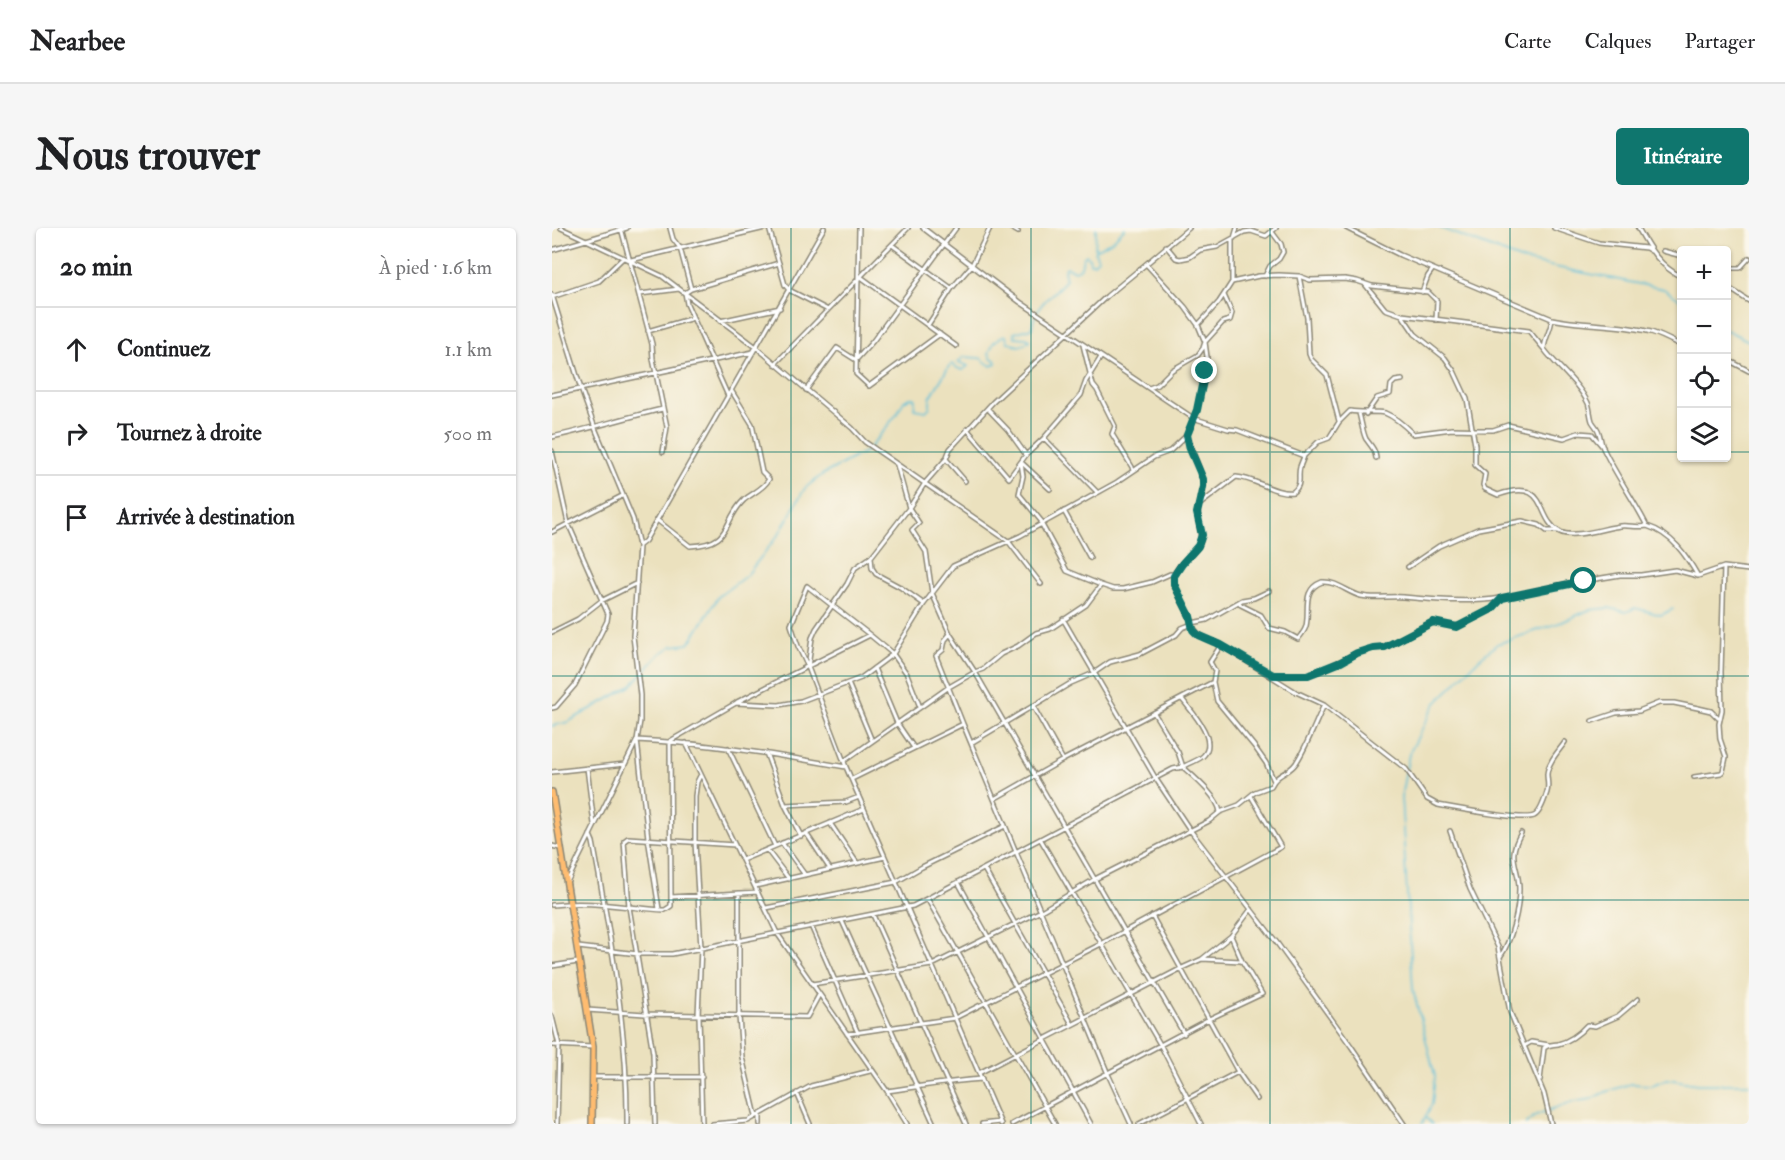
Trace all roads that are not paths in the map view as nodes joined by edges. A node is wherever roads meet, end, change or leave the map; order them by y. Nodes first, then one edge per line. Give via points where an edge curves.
1 (561, 228) edge
2 (627, 228) edge
3 (670, 228) edge
4 (767, 228) edge
5 (824, 228) edge
6 (859, 228) edge
7 (908, 228) edge
8 (923, 228) edge
9 (956, 228) edge
10 (990, 228) edge
11 (1011, 228) edge
12 (1189, 228) edge
13 (1237, 228) edge
14 (1276, 228) edge
15 (1346, 228) edge
16 (1554, 228) edge
17 (1638, 228) edge
18 (621, 229) edge
19 (1018, 232) dead end
20 (1272, 232) junction
21 (1233, 238) junction
22 (586, 240) junction
23 (944, 244) junction
24 (892, 245) junction
25 (1166, 246) junction
26 (680, 248) junction
27 (552, 250) edge
28 (1651, 251) junction
29 (1663, 251) dead end
30 (1677, 255) edge
31 (623, 258) junction
32 (1749, 258) edge
33 (630, 260) junction
34 (778, 262) junction
35 (1146, 264) junction
36 (972, 265) junction
37 (1731, 268) edge
38 (926, 269) junction
39 (1434, 269) junction
40 (1677, 275) edge
41 (1265, 276) junction
42 (1299, 276) junction
43 (859, 278) junction
44 (1232, 282) junction
45 (1363, 283) junction
46 (952, 288) junction
47 (678, 289) junction
48 (691, 289) junction
49 (789, 290) junction
50 (1731, 291) edge
51 (1422, 292) junction
52 (685, 293) junction
53 (640, 294) junction
54 (1224, 295) junction
55 (552, 296) edge
56 (1749, 301) edge
57 (900, 306) junction
58 (780, 308) junction
59 (828, 310) junction
60 (1402, 315) junction
61 (693, 318) junction
62 (1552, 319) junction
63 (1436, 320) junction
64 (720, 321) junction
65 (928, 325) junction
66 (1198, 325) junction
67 (648, 331) junction
68 (1067, 333) junction
69 (940, 334) junction
70 (1205, 342) junction
71 (1083, 343) junction
72 (1677, 344) edge
73 (956, 346) dead end
74 (756, 347) junction
75 (1544, 349) junction
76 (753, 352) junction
77 (1101, 357) junction
78 (856, 360) junction
79 (712, 361) junction
80 (1731, 362) edge
81 (775, 364) junction
82 (1749, 371) edge
83 (657, 374) junction
84 (1090, 375) junction
85 (1402, 380) dead end
86 (1149, 388) junction
87 (581, 389) junction
88 (731, 390) junction
89 (806, 390) junction
90 (552, 395) edge
91 (728, 396) junction
92 (664, 409) junction
93 (988, 410) junction
94 (1359, 413) junction
95 (1366, 414) junction
96 (1193, 418) junction
97 (1339, 422) junction
98 (595, 428) junction
99 (967, 429) junction
100 (1471, 429) junction
101 (1187, 435) junction
102 (552, 437) edge
103 (1044, 438) junction
104 (1603, 447) junction
105 (552, 451) edge
106 (663, 452) dead end
107 (1026, 454) junction
108 (1304, 456) junction
109 (1376, 458) dead end
110 (946, 459) junction
111 (1021, 461) junction
112 (553, 464) edge
113 (897, 464) junction
114 (1132, 471) junction
115 (965, 481) dead end
116 (925, 483) junction
117 (1050, 489) dead end
118 (1097, 492) junction
119 (623, 496) junction
120 (1198, 506) junction
121 (909, 508) junction
122 (1064, 511) junction
123 (657, 520) junction
124 (568, 523) junction
125 (1042, 523) junction
126 (1647, 526) junction
127 (1559, 531) junction
128 (552, 532) edge
129 (1008, 541) junction
130 (639, 546) junction
131 (871, 556) junction
132 (1090, 558) dead end
133 (1408, 567) dead end
134 (1724, 567) junction
135 (1749, 570) edge
136 (1174, 576) junction
137 (1698, 576) junction
138 (636, 583) junction
139 (1041, 584) dead end
140 (1101, 585) junction
141 (1269, 591) dead end
142 (932, 593) junction
143 (1502, 598) junction
144 (601, 601) junction
145 (1239, 602) junction
146 (924, 604) junction
147 (831, 605) junction
148 (1063, 620) junction
149 (1192, 624) junction
150 (552, 632) edge
151 (950, 634) junction
152 (870, 635) junction
153 (1221, 645) junction
154 (893, 654) junction
155 (808, 667) junction
156 (874, 668) junction
157 (975, 672) junction
158 (1094, 673) junction
159 (1273, 675) junction
160 (1214, 682) junction
161 (848, 683) junction
162 (949, 687) junction
163 (818, 695) junction
164 (1182, 699) junction
165 (552, 702) edge
166 (736, 702) junction
167 (1324, 705) junction
168 (1033, 706) junction
169 (920, 707) junction
170 (554, 708) edge
171 (1154, 713) junction
172 (1719, 719) junction
173 (1592, 721) dead end
174 (897, 723) junction
175 (1005, 723) junction
176 (963, 724) junction
177 (1126, 728) junction
178 (637, 740) junction
179 (670, 741) junction
180 (872, 741) junction
181 (1565, 742) dead end
182 (686, 743) junction
183 (971, 743) junction
184 (728, 748) junction
185 (914, 748) junction
186 (766, 753) junction
187 (1064, 760) junction
188 (844, 761) junction
189 (625, 764) junction
190 (846, 767) junction
191 (1183, 767) junction
192 (587, 768) junction
193 (552, 772) edge
194 (701, 774) junction
195 (1034, 777) junction
196 (1694, 777) dead end
197 (852, 779) junction
198 (1156, 779) junction
199 (1274, 782) junction
200 (552, 792) edge
201 (1251, 796) junction
202 (859, 797) junction
203 (994, 799) junction
204 (785, 805) junction
205 (864, 809) junction
206 (1220, 812) junction
207 (830, 824) junction
208 (595, 825) junction
209 (1005, 826) junction
210 (1065, 827) junction
211 (1190, 830) junction
212 (1450, 831) dead end
213 (1521, 833) dead end
214 (806, 834) junction
215 (590, 835) junction
216 (801, 836) junction
217 (648, 838) junction
218 (672, 840) junction
219 (1041, 840) junction
220 (695, 842) junction
221 (782, 843) junction
222 (735, 845) junction
223 (552, 846) edge
224 (775, 846) junction
225 (560, 848) junction
226 (767, 850) junction
227 (1017, 853) junction
228 (885, 857) junction
229 (742, 860) junction
230 (857, 863) junction
231 (830, 869) junction
232 (984, 869) junction
233 (804, 875) junction
234 (1227, 877) junction
235 (789, 879) junction
236 (1095, 879) junction
237 (896, 882) junction
238 (958, 882) junction
239 (566, 883) junction
240 (755, 886) junction
241 (758, 892) junction
242 (1071, 892) junction
243 (739, 893) junction
244 (698, 896) junction
245 (671, 897) junction
246 (928, 900) junction
247 (569, 903) junction
248 (605, 904) junction
249 (552, 905) edge
250 (629, 907) junction
251 (765, 908) junction
252 (907, 908) junction
253 (658, 909) junction
254 (1251, 909) junction
255 (1041, 911) junction
256 (873, 915) junction
257 (1152, 916) junction
258 (842, 921) junction
259 (1014, 924) junction
260 (811, 926) junction
261 (1125, 931) junction
262 (777, 933) junction
263 (1231, 936) junction
264 (988, 937) junction
265 (739, 940) junction
266 (1101, 944) junction
267 (576, 947) junction
268 (701, 948) junction
269 (612, 950) junction
270 (958, 952) junction
271 (638, 954) junction
272 (1500, 957) junction
273 (1202, 959) junction
274 (1242, 961) junction
275 (578, 962) junction
276 (1062, 964) junction
277 (932, 965) junction
278 (552, 966) edge
279 (1182, 968) junction
280 (897, 970) junction
281 (1043, 974) junction
282 (867, 975) junction
283 (835, 980) junction
284 (1154, 982) junction
285 (812, 984) junction
286 (1016, 987) junction
287 (1131, 994) junction
288 (819, 995) junction
289 (1638, 999) dead end
290 (986, 1002) junction
291 (587, 1010) junction
292 (620, 1011) junction
293 (645, 1014) junction
294 (552, 1016) edge
295 (698, 1016) junction
296 (739, 1016) junction
297 (955, 1018) junction
298 (1085, 1018) junction
299 (1209, 1019) junction
300 (920, 1023) junction
301 (1072, 1025) junction
302 (890, 1028) junction
303 (858, 1033) junction
304 (847, 1034) junction
305 (1184, 1034) junction
306 (1044, 1039) junction
307 (1550, 1044) junction
308 (559, 1045) junction
309 (552, 1046) edge
310 (1161, 1046) junction
311 (1525, 1046) junction
312 (593, 1047) junction
313 (1016, 1054) junction
314 (871, 1070) junction
315 (1238, 1072) junction
316 (979, 1073) junction
317 (1108, 1074) junction
318 (593, 1077) junction
319 (702, 1077) junction
320 (628, 1078) junction
321 (654, 1078) junction
322 (982, 1079) junction
323 (946, 1081) junction
324 (1539, 1081) junction
325 (917, 1088) junction
326 (887, 1091) junction
327 (1073, 1092) junction
328 (798, 1093) junction
329 (1188, 1098) junction
330 (1257, 1099) dead end
331 (1045, 1107) junction
332 (758, 1115) junction
333 (730, 1123) edge
334 (1001, 1123) edge
335 (557, 1124) edge
336 (592, 1124) edge
337 (627, 1124) edge
338 (655, 1124) edge
339 (702, 1124) edge
340 (712, 1124) edge
341 (760, 1124) edge
342 (810, 1124) edge
343 (907, 1124) edge
344 (934, 1124) edge
345 (966, 1124) edge
346 (982, 1124) edge
347 (1012, 1124) edge
348 (1055, 1124) edge
349 (1091, 1124) edge
350 (1131, 1124) edge
351 (1139, 1124) edge
352 (1201, 1124) edge
353 (1404, 1124) edge
354 (1551, 1124) edge

1 - 22 street
2 - 18 street
3 - 26 street
4 - 26 street
4 - 34 street
5 - 49 street
6 - 43 street
7 - 24 street
8 - 23 street
9 - 23 street
10 - 36 street
11 - 19 street
12 - 25 street
13 - 21 street
14 - 20 street
15 - 39 street
16 - 28 street via 1599,243
17 - 28 street
18 - 22 street
18 - 33 street
20 - 21 street via 1262,236 1244,232
20 - 41 street via 1283,252
21 - 25 street via 1180,259
21 - 44 street
22 - 27 street
22 - 31 street
23 - 36 street
23 - 38 street
24 - 38 street
24 - 43 street
25 - 35 street
26 - 33 street
26 - 48 street
28 - 40 street
29 - 30 street
31 - 33 street
31 - 55 street via 599,281
32 - 37 street via 1740,268
33 - 47 street
33 - 53 street
34 - 48 street
34 - 49 street
35 - 66 street
35 - 68 street
36 - 46 street
36 - 68 street
38 - 46 street
38 - 57 street
39 - 51 street
39 - 62 street
41 - 42 street
41 - 44 street
42 - 45 street
42 - 97 street via 1309,354 1327,375
43 - 57 street
43 - 59 street
43 - 78 street
44 - 54 street
45 - 51 street
45 - 60 street via 1385,309
46 - 65 street
47 - 52 street
47 - 53 street
48 - 52 street
49 - 58 street
49 - 59 street
50 - 56 street
51 - 63 street via 1428,292 1437,301
52 - 61 street
52 - 64 street
53 - 67 street
54 - 66 street
54 - 70 street via 1232,313 1230,320 1223,322
55 - 87 street
57 - 65 street
57 - 78 street
58 - 64 street
58 - 74 street
59 - 81 street
60 - 63 street
60 - 100 street via 1415,334 1445,358 1454,371 1467,399
61 - 67 street
61 - 79 street
62 - 72 street via 1653,332
62 - 75 street
63 - 75 street via 1529,331
64 - 74 street
65 - 69 street
66 - 70 street
67 - 83 street
68 - 71 street
68 - 93 street
69 - 73 street
69 - 78 street via 870,386 856,374
70 - 86 street via 1198,355
70 - 96 street via 1205,371
71 - 77 street
71 - 84 street
74 - 76 street
74 - 81 street
75 - 104 street via 1588,403
76 - 79 street
76 - 88 street
77 - 84 street
77 - 86 street
78 - 89 street via 837,348
79 - 83 street
79 - 91 street
80 - 82 street
81 - 89 street
83 - 87 street
83 - 92 street
84 - 103 street via 1081,395
84 - 114 street via 1114,422 1112,434
85 - 95 street via 1391,385 1390,394 1377,398
86 - 96 street
87 - 90 street
87 - 98 street
88 - 91 street
88 - 123 street via 752,424 762,472 769,479 742,502 722,537 702,545 690,546
89 - 113 street via 865,442
91 - 123 street
92 - 98 street
92 - 106 street via 667,427
93 - 99 street
93 - 107 street
94 - 95 street
94 - 97 street via 1350,411
94 - 109 street
95 - 100 street via 1386,414 1413,434
96 - 101 street
96 - 108 street
97 - 108 street via 1329,438 1318,442
98 - 102 street
98 - 119 street
99 - 110 street
99 - 111 street via 1009,478
100 - 104 street via 1492,430 1508,425 1564,438 1592,434
100 - 127 street via 1474,461 1485,474 1485,489 1498,495 1509,491 1531,493
101 - 114 street via 1170,451
101 - 120 street via 1203,479
103 - 107 street
103 - 118 street
104 - 126 street
105 - 112 street
107 - 111 street
108 - 120 street via 1298,488 1293,492 1281,492 1236,477
110 - 115 street
110 - 116 street
111 - 117 street
111 - 125 street via 1019,494
112 - 124 street
113 - 116 street
113 - 121 street
114 - 118 street
116 - 121 street
116 - 129 street
118 - 122 street
119 - 124 street
119 - 130 street
120 - 136 street via 1200,541
121 - 131 street
121 - 142 street via 919,523 912,530 926,552
122 - 125 street
122 - 132 street
123 - 130 street
124 - 128 street
124 - 144 street
125 - 129 street
125 - 140 street via 1067,571
126 - 127 street via 1585,533
126 - 137 street via 1677,544
127 - 133 street via 1547,531 1521,521 1479,529 1439,546
129 - 139 street
129 - 142 street via 953,566
130 - 138 street
131 - 146 street via 876,574
131 - 147 street via 855,568
134 - 135 street
134 - 137 street
134 - 172 street
136 - 140 street via 1123,589
136 - 149 street
137 - 143 street via 1675,570 1620,575
138 - 144 street
138 - 178 street via 633,636 639,689
140 - 148 street via 1086,605
141 - 145 street
142 - 146 street
142 - 151 street
143 - 145 street via 1419,600 1359,596 1322,582 1308,594 1306,629 1298,639 1269,628 1261,615
143 - 159 street via 1492,609 1457,627 1433,622 1385,647 1357,653 1308,675
144 - 150 street
144 - 170 street via 607,621 575,685
145 - 149 street
146 - 154 street
147 - 152 street
147 - 155 street via 812,638
147 - 155 street via 807,586 791,625
148 - 157 street
148 - 158 street
149 - 153 street via 1198,635
149 - 158 street via 1140,654 1110,662
151 - 157 street
151 - 162 street via 944,650 936,656
152 - 154 street
152 - 155 street
153 - 159 street
153 - 160 street via 1210,662 1215,670
154 - 156 street
154 - 169 street via 907,674
155 - 163 street
155 - 166 street
156 - 161 street
156 - 174 street
157 - 162 street
157 - 175 street
158 - 168 street via 1071,682
158 - 177 street
159 - 167 street
160 - 164 street
160 - 199 street via 1217,701 1266,763
161 - 163 street
161 - 180 street
162 - 169 street
162 - 176 street
163 - 166 street via 779,705
163 - 188 street
164 - 171 street
164 - 191 street via 1204,729 1207,747 1203,756
165 - 170 street
166 - 179 street
167 - 181 street via 1406,769 1427,798 1438,805 1533,817 1549,788 1547,771
167 - 199 street via 1296,763
168 - 175 street
168 - 187 street
169 - 174 street
171 - 177 street
171 - 191 street
172 - 173 street via 1711,711 1659,703
172 - 196 street via 1726,757 1724,771
174 - 180 street
174 - 185 street
175 - 183 street
175 - 195 street
176 - 183 street
176 - 185 street
177 - 187 street
177 - 198 street
178 - 179 street
178 - 189 street
178 - 217 street
179 - 182 street
179 - 218 street
180 - 188 street
182 - 184 street
182 - 194 street
183 - 203 street
184 - 186 street
184 - 224 street
185 - 197 street
186 - 190 street
186 - 204 street
187 - 195 street
188 - 190 street
189 - 192 street
189 - 208 street
190 - 197 street
191 - 198 street
191 - 206 street via 1215,800
192 - 193 street
192 - 208 street
194 - 220 street via 695,796
194 - 222 street
195 - 203 street
195 - 210 street
197 - 202 street
198 - 210 street
198 - 211 street
199 - 201 street
200 - 225 highway
201 - 206 street
201 - 234 street via 1281,847
202 - 204 street via 846,802
202 - 205 street
203 - 209 street
204 - 216 street
205 - 207 street
205 - 228 street
206 - 211 street
207 - 214 street
207 - 230 street
208 - 215 street
209 - 227 street
209 - 237 street
210 - 219 street
210 - 236 street
211 - 234 street
211 - 236 street
212 - 272 street
213 - 272 street via 1512,850 1519,890 1515,915 1510,938
214 - 216 street
214 - 231 street
215 - 239 street
215 - 248 street
216 - 221 street
217 - 218 street
217 - 250 street via 624,841
217 - 253 street
218 - 220 street
218 - 245 street
219 - 227 street
219 - 242 street
220 - 222 street
220 - 244 street
221 - 224 street
221 - 233 street
222 - 229 street
223 - 225 street
224 - 226 street
225 - 239 highway
226 - 229 street
226 - 235 street
227 - 232 street
227 - 255 street
228 - 230 street
228 - 237 street
229 - 240 street
230 - 231 street
231 - 233 street
232 - 238 street
232 - 259 street
233 - 235 street
234 - 254 street
234 - 257 street
235 - 240 street
236 - 242 street
236 - 261 street
237 - 251 street
237 - 252 street
238 - 246 street
238 - 264 street
239 - 247 highway
240 - 241 street
241 - 243 street
241 - 251 street
242 - 255 street
242 - 266 street
243 - 244 street
243 - 265 street
244 - 245 street
244 - 268 street
245 - 253 street via 669,909
246 - 252 street
246 - 270 street
247 - 248 street
247 - 249 street
247 - 267 highway
248 - 250 street
248 - 269 street
250 - 253 street
250 - 271 street
251 - 262 street
252 - 256 street
252 - 277 street
254 - 263 street
254 - 353 street
255 - 259 street
255 - 276 street
256 - 258 street
256 - 280 street
257 - 261 street
257 - 279 street
258 - 260 street
258 - 282 street
259 - 264 street
259 - 281 street
260 - 262 street
260 - 283 street
261 - 266 street
261 - 284 street
262 - 265 street
262 - 285 street
263 - 273 street
263 - 274 street
264 - 270 street
264 - 286 street
265 - 268 street
265 - 296 street
266 - 276 street
266 - 287 street
267 - 269 street
267 - 275 highway
268 - 271 street via 672,954
268 - 295 street
269 - 271 street
269 - 292 street
270 - 277 street
270 - 290 street
271 - 293 street
272 - 311 street via 1510,1012
273 - 274 street
273 - 279 street
274 - 299 street via 1262,994
275 - 278 street
275 - 291 highway
276 - 281 street
276 - 298 street
277 - 280 street
277 - 297 street
279 - 284 street
279 - 299 street
280 - 282 street
280 - 300 street
281 - 286 street
281 - 301 street
282 - 283 street
282 - 302 street
283 - 285 street
283 - 303 street
284 - 287 street
284 - 305 street
285 - 288 street
286 - 290 street
286 - 306 street
287 - 298 street
287 - 310 street
288 - 296 street via 807,1017
288 - 304 street
289 - 307 street via 1618,1016 1595,1026 1587,1025 1563,1043
290 - 297 street
290 - 313 street
291 - 292 street
291 - 312 highway
292 - 293 street
292 - 320 street
293 - 295 street
293 - 321 street
294 - 308 street
295 - 296 street
295 - 319 street
296 - 332 street via 742,1057
297 - 300 street
297 - 316 street
298 - 301 street
298 - 317 street
299 - 305 street
299 - 315 street
300 - 302 street
300 - 323 street
301 - 306 street
302 - 303 street
302 - 325 street
303 - 304 street
304 - 314 street
305 - 310 street
306 - 313 street
306 - 327 street
307 - 311 street via 1531,1042
307 - 324 street via 1544,1048
308 - 309 street
308 - 312 street
308 - 335 street
310 - 317 street
310 - 329 street
311 - 324 street
312 - 318 highway
313 - 316 street
313 - 331 street
314 - 326 street
314 - 328 street
315 - 329 street
315 - 330 street
316 - 322 street
317 - 327 street
317 - 350 street
318 - 320 street
318 - 336 highway
319 - 321 street
319 - 339 street
320 - 321 street
320 - 337 street
321 - 338 street
322 - 323 street
322 - 334 street
323 - 325 street
323 - 345 street
324 - 354 street
325 - 326 street
325 - 344 street
326 - 343 street
327 - 331 street
327 - 349 street
328 - 332 street
328 - 342 street
329 - 351 street
329 - 352 street
331 - 347 street
331 - 348 street
332 - 333 street via 748,1121
332 - 341 street
333 - 340 street
334 - 346 street

